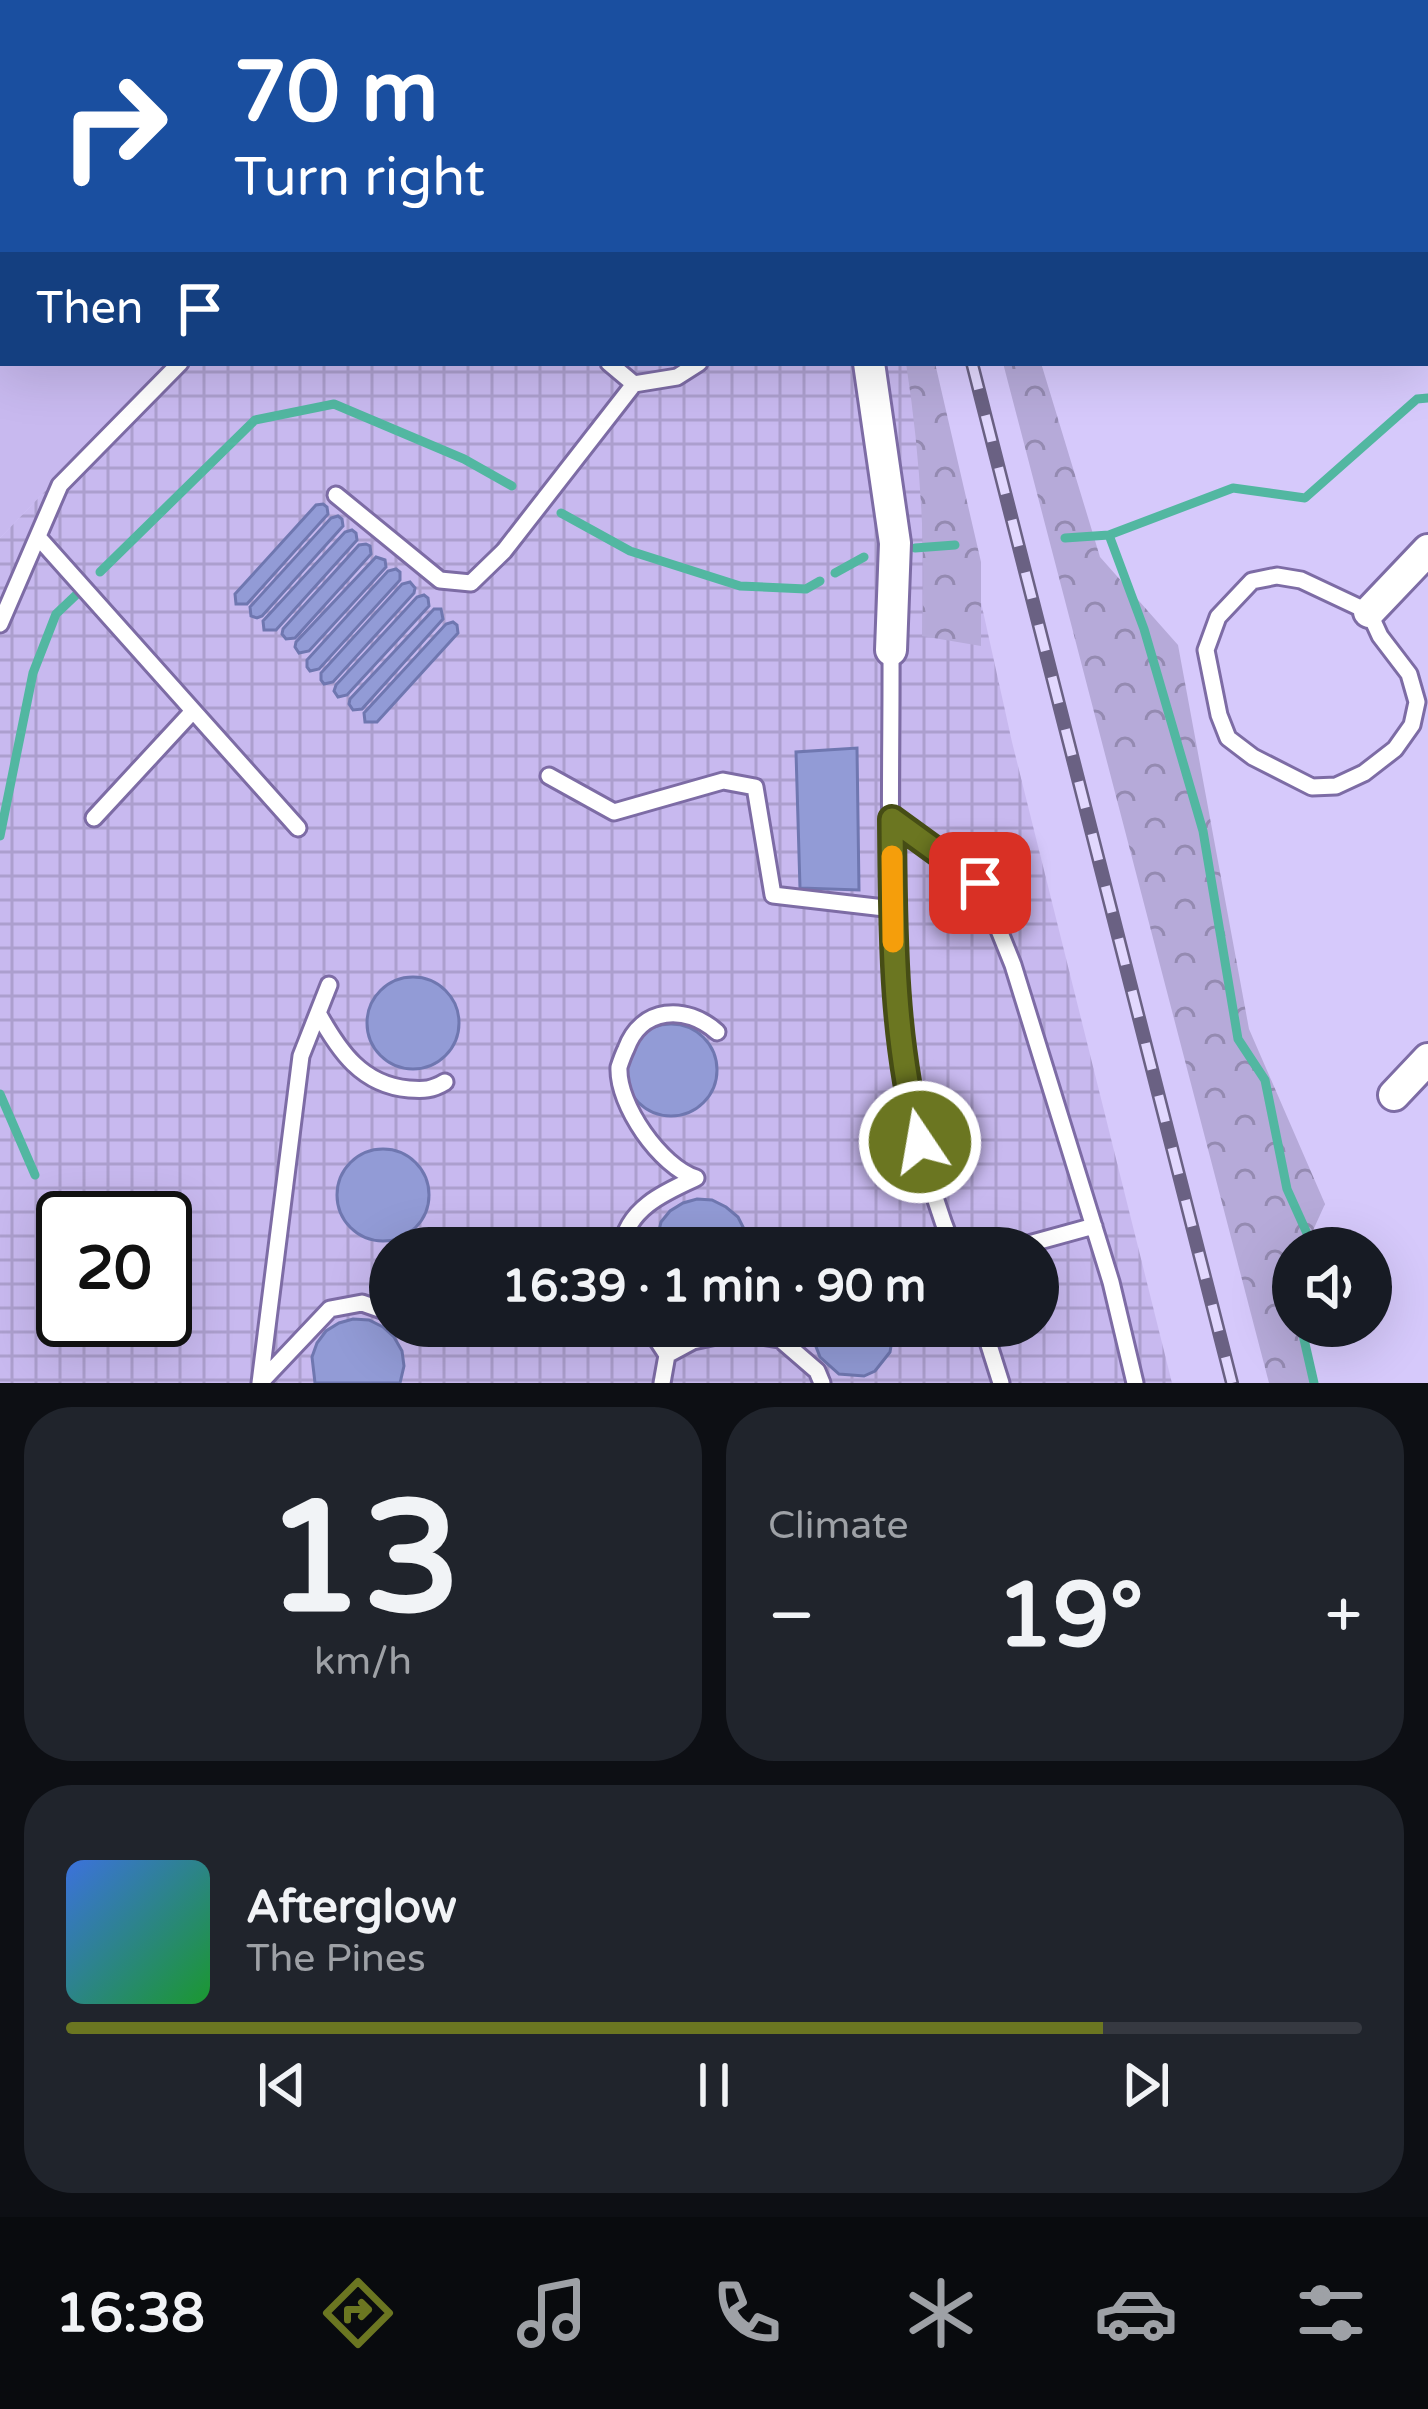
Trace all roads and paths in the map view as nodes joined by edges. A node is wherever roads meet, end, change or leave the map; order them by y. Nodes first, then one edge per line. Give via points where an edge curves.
1 (177, 366) edge
2 (613, 366) edge
3 (694, 366) edge
4 (868, 366) edge
5 (634, 384) junction
6 (336, 495) dead end
7 (38, 537) junction
8 (1428, 550) edge
9 (1369, 612) junction
10 (0, 624) edge
11 (891, 650) joint
12 (193, 710) junction
13 (549, 776) dead end
14 (94, 818) dead end
15 (892, 819) junction
16 (298, 828) dead end
17 (892, 910) junction
18 (329, 985) dead end
19 (318, 1013) junction
20 (717, 1032) dead end
21 (1428, 1059) edge
22 (445, 1082) dead end
23 (1394, 1095) dead end
24 (1094, 1226) junction
25 (630, 1227) edge
26 (944, 1227) edge
27 (1059, 1236) edge
28 (369, 1305) edge
29 (662, 1347) edge
30 (990, 1347) edge
31 (667, 1354) junction
32 (260, 1383) edge
33 (662, 1383) edge
34 (822, 1383) edge
35 (1001, 1383) edge
36 (1135, 1383) edge

1 - 7 lane via 60,485
2 - 5 lane
3 - 5 lane
4 - 11 street via 895,543
5 - 6 lane via 471,584 440,580
7 - 10 lane
7 - 12 lane
8 - 9 street
9 - 9 lane via 1418,701 1394,748 1364,773 1312,788 1228,737 1206,650 1218,617 1252,581 1301,580
11 - 15 lane
12 - 14 lane
12 - 16 lane
13 - 17 lane via 614,812 723,781 755,787 772,895
15 - 17 lane
15 - 24 lane via 980,883
17 - 26 lane via 910,1106
18 - 19 lane
19 - 22 lane via 363,1074 395,1088 431,1090
19 - 32 lane via 301,1056
20 - 25 lane via 687,1013 668,1012 645,1020 630,1038 619,1066 625,1101 662,1156 696,1178 651,1199
21 - 23 street
24 - 27 lane
24 - 36 lane
28 - 32 lane via 330,1309
29 - 31 lane
30 - 35 lane
31 - 33 lane
31 - 34 lane via 735,1332 780,1339

